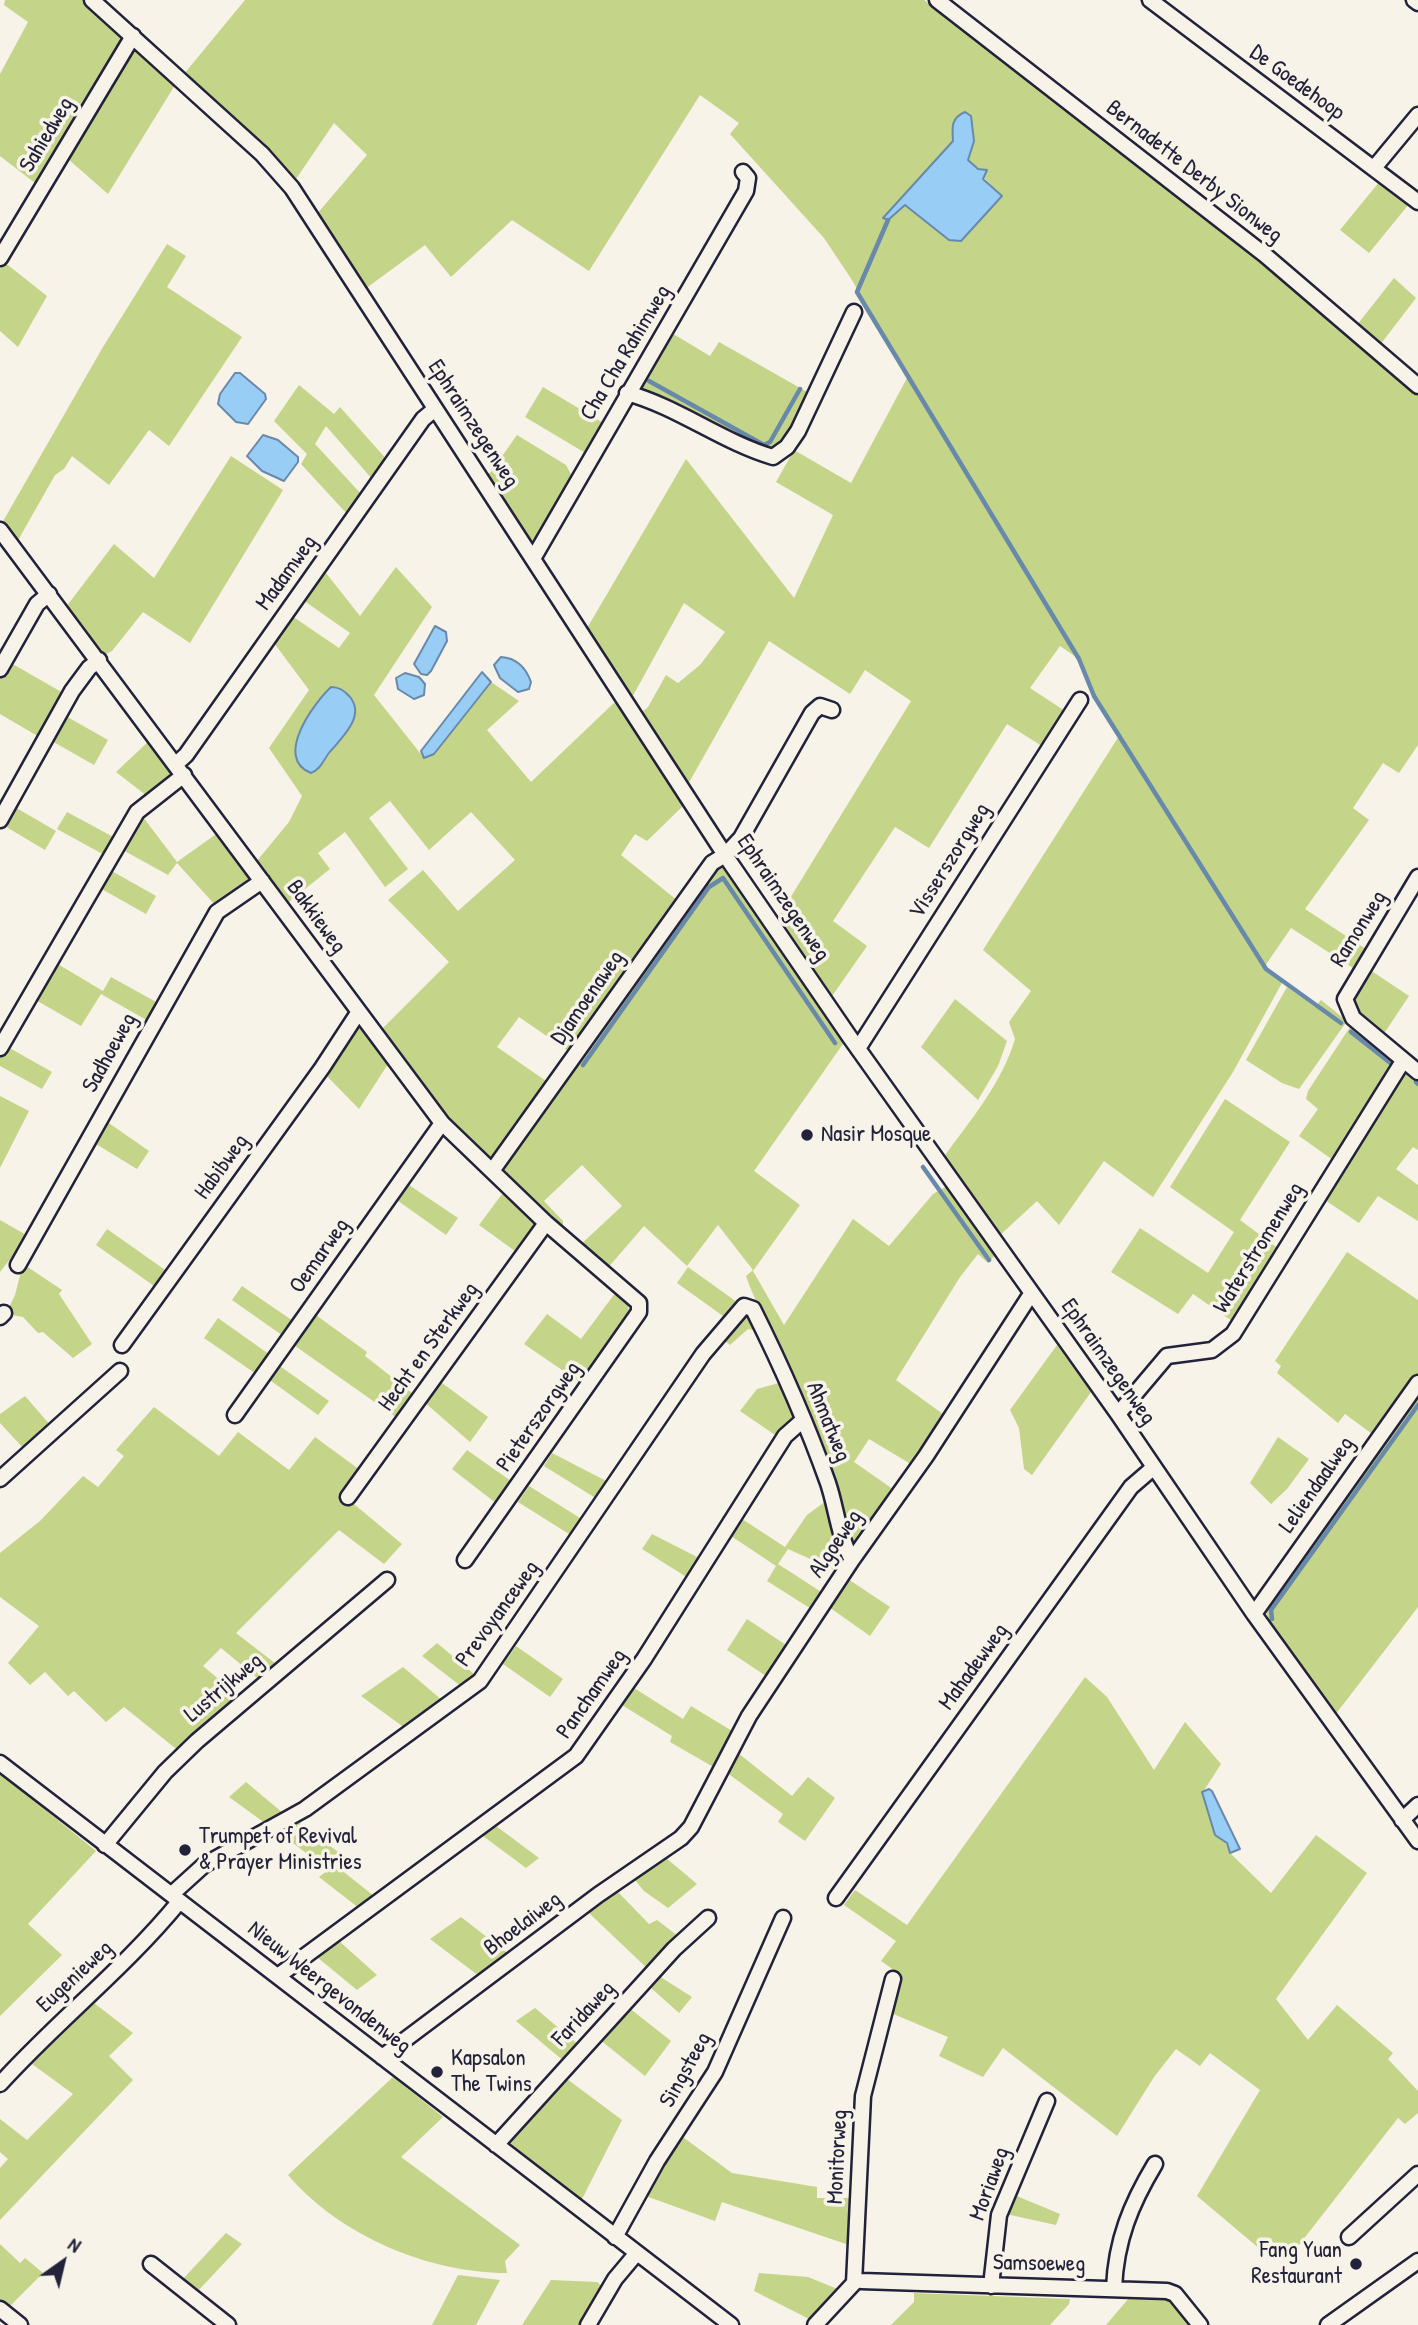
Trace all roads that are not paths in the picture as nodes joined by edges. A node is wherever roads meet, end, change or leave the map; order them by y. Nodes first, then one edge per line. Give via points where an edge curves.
1 (92, 0) edge
2 (937, 0) edge
3 (1150, 0) edge
4 (133, 36) junction
5 (1418, 116) edge
6 (1374, 168) junction
7 (743, 172) dead end
8 (1418, 202) edge
9 (0, 258) edge
10 (854, 312) dead end
11 (1418, 386) edge
12 (627, 393) junction
13 (435, 409) junction
14 (0, 530) edge
15 (534, 557) junction
16 (50, 594) junction
17 (99, 660) junction
18 (0, 669) edge
19 (1080, 700) dead end
20 (832, 710) dead end
21 (180, 770) junction
22 (0, 820) edge
23 (725, 855) junction
24 (1418, 877) edge
25 (262, 881) junction
26 (358, 1013) junction
27 (859, 1047) junction
28 (0, 1048) edge
29 (1403, 1060) junction
30 (1418, 1072) edge
31 (442, 1123) junction
32 (492, 1171) junction
33 (546, 1223) junction
34 (18, 1265) dead end
35 (1031, 1294) junction
36 (632, 1298) joint
37 (748, 1307) joint
38 (122, 1345) dead end
39 (120, 1371) dead end
40 (1418, 1383) edge
41 (1118, 1414) junction
42 (234, 1415) dead end
43 (803, 1420) junction
44 (1153, 1468) junction
45 (0, 1479) edge
46 (348, 1497) dead end
47 (465, 1560) dead end
48 (852, 1560) junction
49 (387, 1580) dead end
50 (1254, 1614) junction
51 (0, 1763) edge
52 (1418, 1805) edge
53 (1402, 1820) junction
54 (691, 1827) joint
55 (1418, 1841) edge
56 (105, 1845) junction
57 (175, 1898) junction
58 (836, 1898) dead end
59 (708, 1918) dead end
60 (783, 1918) dead end
61 (278, 1976) junction
62 (892, 1979) dead end
63 (382, 2057) junction
64 (0, 2084) edge
65 (1047, 2101) dead end
66 (496, 2145) junction
67 (1156, 2164) dead end
68 (1418, 2175) edge
69 (615, 2237) junction
70 (1349, 2237) dead end
71 (636, 2254) junction
72 (1418, 2261) edge
73 (151, 2264) dead end
74 (861, 2281) dead end
75 (991, 2286) junction
76 (1114, 2288) junction
77 (0, 2309) edge
78 (20, 2325) edge
79 (228, 2325) edge
80 (588, 2325) edge
81 (731, 2325) edge
82 (815, 2325) edge
83 (1200, 2325) edge
84 (1328, 2325) edge

1 - 4 street, Ephraimzegenweg
2 - 11 street, Bernadette Derby Sionweg via 1265,256
3 - 6 street, De Goedehoop
4 - 9 street, Sahiedweg
4 - 13 street, Ephraimzegenweg via 262,154 292,188
5 - 6 street
6 - 8 street, De Goedehoop
7 - 12 street, Cha Cha Rahimweg via 748,178 746,191
10 - 12 street via 798,431 773,457
12 - 15 street, Cha Cha Rahimweg
13 - 15 street, Ephraimzegenweg
13 - 21 street, Madamweg via 423,419 186,755
14 - 16 street, Bakkieweg
15 - 23 street, Ephraimzegenweg
16 - 17 street, Bakkieweg
16 - 18 street via 37,604
17 - 21 street, Bakkieweg
17 - 22 street via 72,691
19 - 27 street, Visserszorgweg
20 - 23 street, Djamoenaweg via 820,706 812,713 741,838
21 - 25 street, Bakkieweg
21 - 28 street, Madamweg via 137,813
23 - 27 street, Ephraimzegenweg
23 - 32 street, Djamoenaweg via 712,863
24 - 29 street, Ramonweg via 1347,991 1346,1006 1353,1018
25 - 26 street, Bakkieweg
25 - 34 street, Sadhoeweg via 217,912
26 - 31 street, Bakkieweg
26 - 38 street, Habibweg
27 - 35 street, Ephraimzegenweg
29 - 30 street
29 - 41 street, Waterstromenweg via 1233,1334 1212,1350 1167,1356
31 - 32 street, Bakkieweg
31 - 42 street, Oemarweg
32 - 33 street, Bakkieweg
33 - 36 street, Bakkieweg
33 - 46 street, Hecht en Sterkweg
35 - 41 street, Ephraimzegenweg
35 - 48 street, Algoeweg
36 - 47 street, Pieterszorgweg via 639,1303 639,1312
37 - 43 street, Ahmatweg via 774,1352
37 - 57 street, Prevoyanceweg via 739,1308 703,1354 480,1681 305,1809 204,1866
39 - 45 street
40 - 50 street, Leliendaalweg
41 - 44 street, Ephraimzegenweg
43 - 48 street, Ahmatweg
43 - 61 street, Panchamweg via 785,1436 644,1659 571,1762 517,1797
44 - 50 street, Ephraimzegenweg
44 - 58 street, Mahadewweg via 1131,1487
48 - 54 street, Algoeweg via 749,1716
49 - 56 street, Lustrijkweg via 192,1746
50 - 53 street, Ephraimzegenweg
51 - 56 street, Nieuw Weergevondenweg
52 - 53 street
53 - 55 street, Ephraimzegenweg
54 - 63 street, Bhoelaiweg
56 - 57 street, Nieuw Weergevondenweg
57 - 61 street, Nieuw Weergevondenweg
57 - 64 street, Eugenieweg via 137,1950
59 - 66 street, Faridaweg
60 - 69 street, Singsteeg via 715,2072
61 - 63 street, Nieuw Weergevondenweg
62 - 82 street, Monitorweg via 863,2096 854,2283
63 - 66 street, Nieuw Weergevondenweg
65 - 75 street, Moriaweg via 999,2215
66 - 69 street, Nieuw Weergevondenweg
67 - 76 street via 1135,2197 1120,2234
68 - 70 street
69 - 71 street, Nieuw Weergevondenweg
71 - 80 street
71 - 81 street, Nieuw Weergevondenweg
72 - 84 street
73 - 79 street
74 - 75 street, Samsoeweg
75 - 76 street, Samsoeweg
76 - 83 street, Samsoeweg via 1171,2292
77 - 78 street

